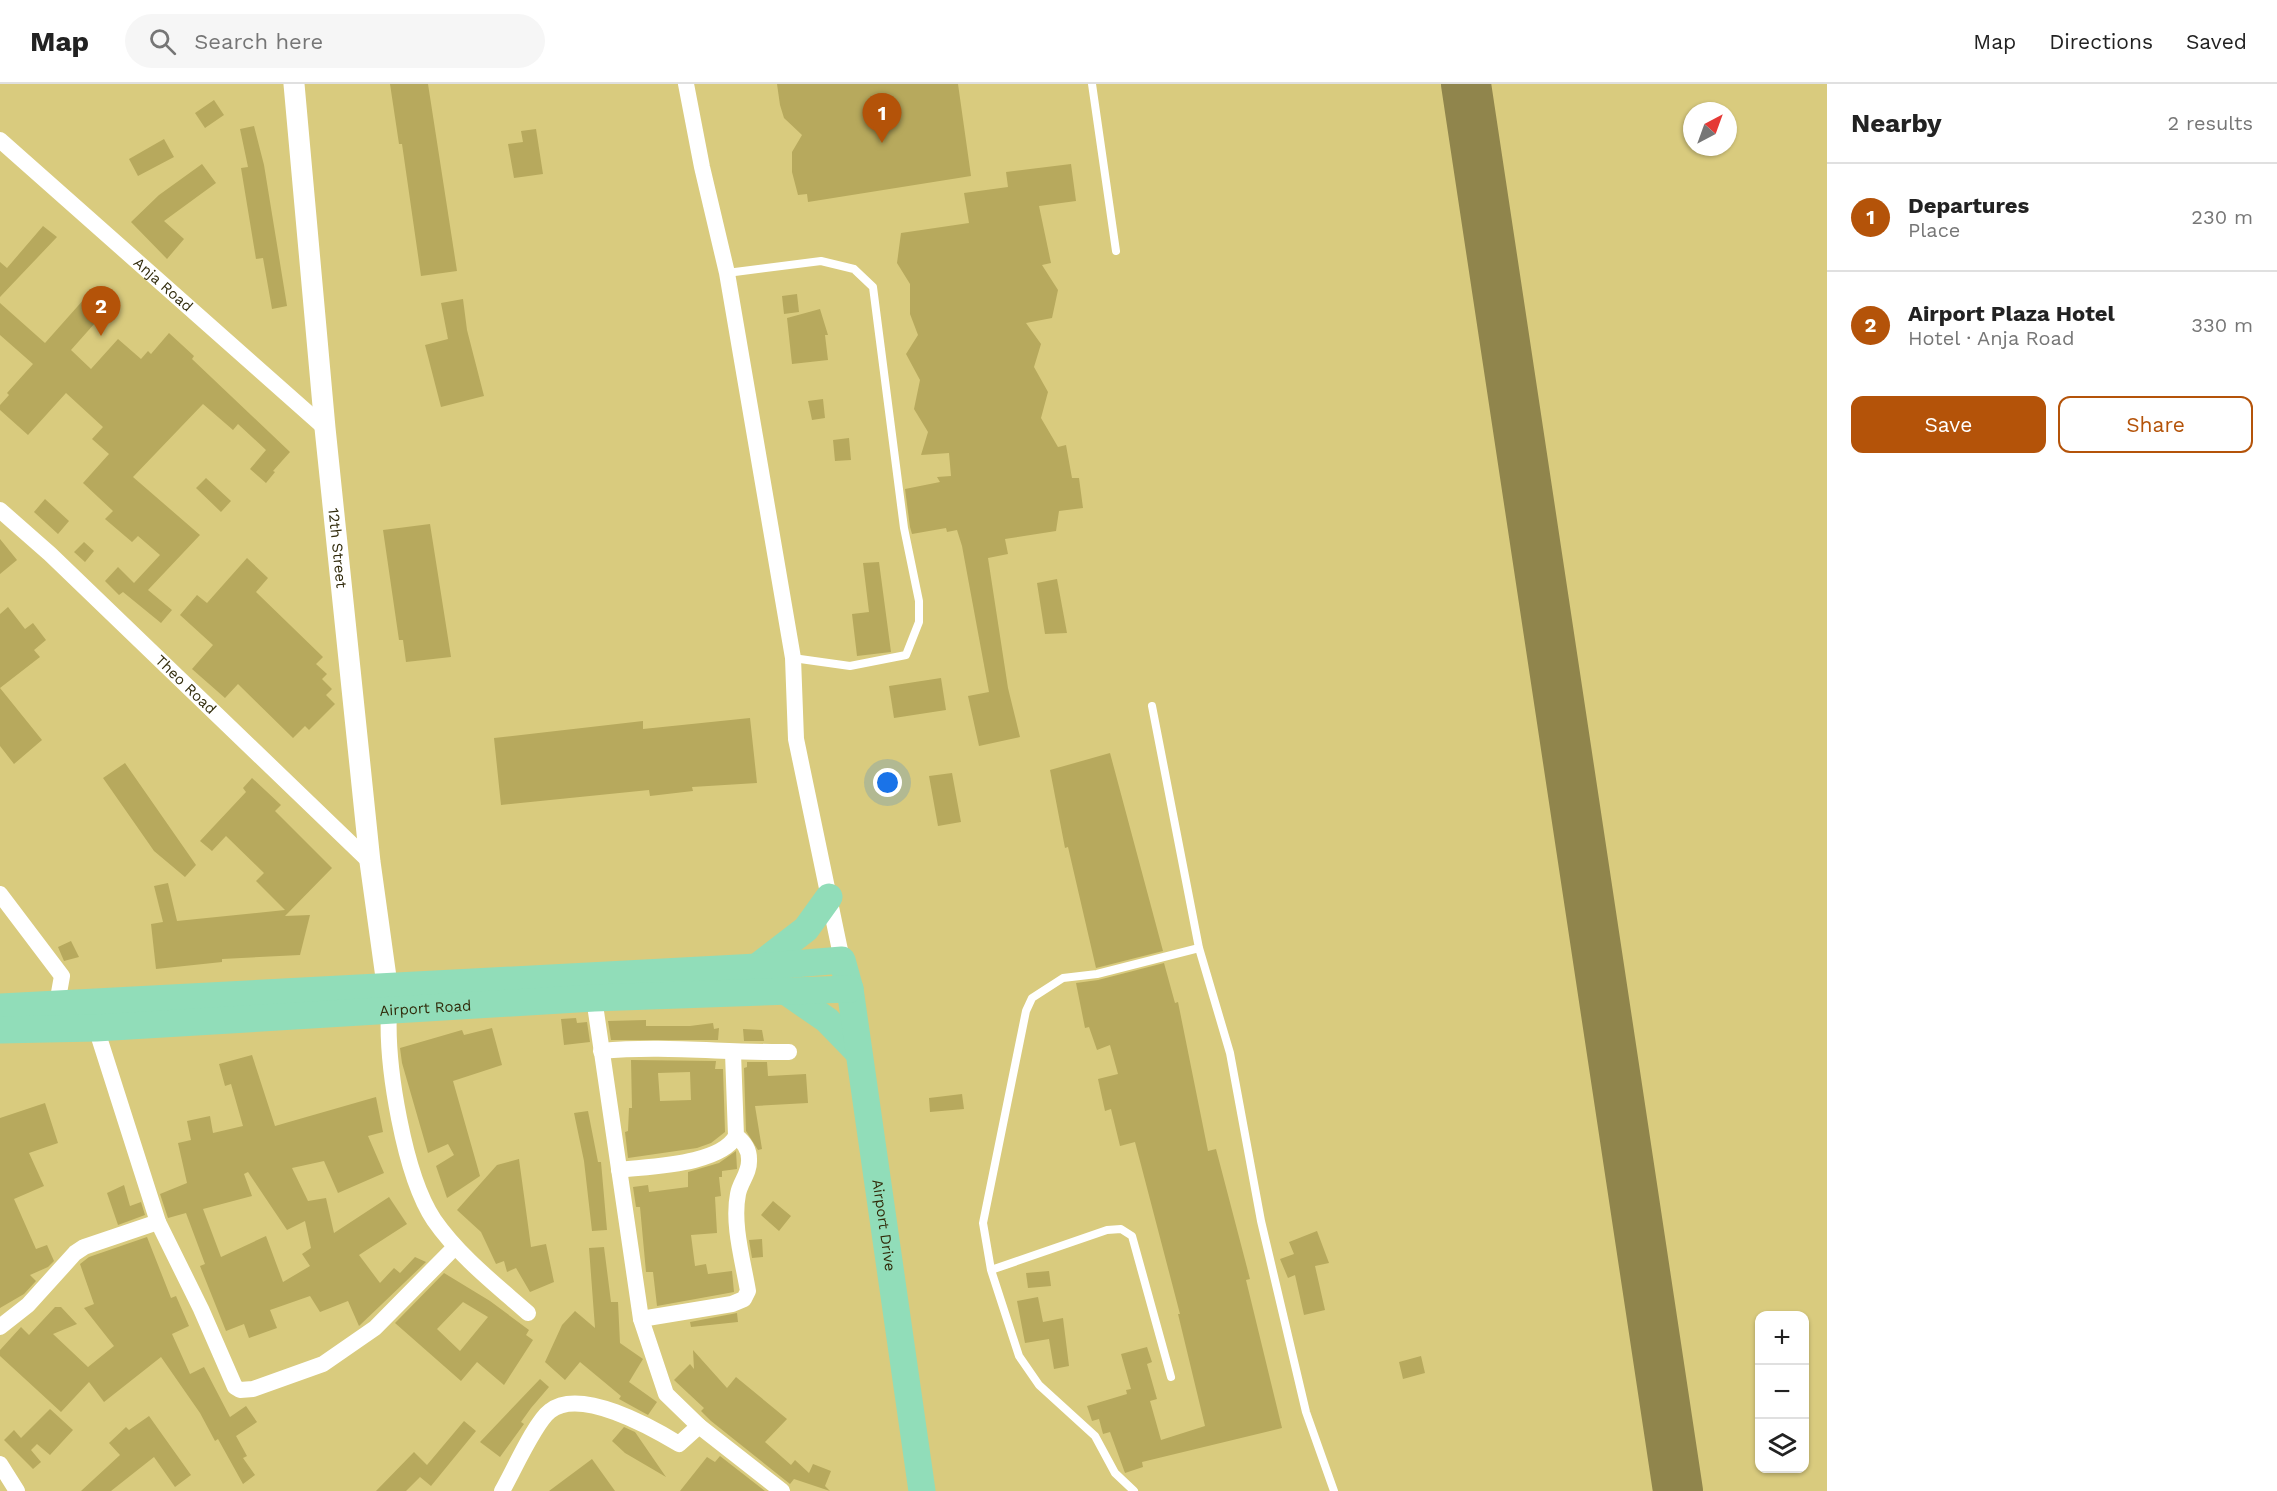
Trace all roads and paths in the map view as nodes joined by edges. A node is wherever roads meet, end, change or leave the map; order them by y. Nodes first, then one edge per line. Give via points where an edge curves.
1 (294, 84) edge
2 (686, 84) edge
3 (1092, 84) edge
4 (0, 140) edge
5 (1116, 251) dead end
6 (728, 273) junction
7 (325, 428) junction
8 (0, 510) edge
9 (793, 658) junction
10 (1152, 706) dead end
11 (370, 862) junction
12 (0, 894) edge
13 (829, 897) junction
14 (1199, 948) junction
15 (842, 960) junction
16 (757, 967) junction
17 (850, 989) junction
18 (785, 991) junction
19 (389, 999) junction
20 (594, 999) junction
21 (57, 1005) junction
22 (0, 1007) edge
23 (96, 1028) junction
24 (0, 1030) edge
25 (601, 1051) junction
26 (789, 1052) dead end
27 (858, 1052) junction
28 (733, 1053) junction
29 (736, 1136) junction
30 (619, 1170) junction
31 (158, 1222) junction
32 (455, 1247) junction
33 (991, 1270) junction
34 (528, 1313) dead end
35 (640, 1319) junction
36 (0, 1327) edge
37 (1171, 1377) dead end
38 (699, 1426) junction
39 (0, 1464) edge
40 (17, 1491) edge
41 (502, 1491) edge
42 (782, 1491) edge
43 (922, 1491) edge
44 (1134, 1491) edge
45 (1334, 1491) edge

1 - 7 street, 12th Street
2 - 6 street
3 - 5 lane
4 - 7 street, Anja Road
6 - 9 street
6 - 9 lane via 821,261 855,269 873,286 919,622 906,655 850,666
7 - 11 street, 12th Street
8 - 11 street, Theo Road
9 - 13 street via 796,738
10 - 14 lane
11 - 19 street, 12th Street
12 - 21 street via 63,976
13 - 15 street
13 - 16 main road via 806,929
14 - 33 lane via 1097,974 1062,978 1032,998 1026,1011 983,1223
14 - 45 lane via 1230,1053 1261,1221 1306,1412
15 - 16 main road, Airport Road
15 - 17 main road, Airport Drive
16 - 19 main road, Airport Road
17 - 18 main road, Airport Road
17 - 27 main road, Airport Drive
18 - 20 main road, Airport Road
18 - 27 main road via 827,1020
19 - 20 main road, Airport Road
19 - 21 main road, Airport Road
19 - 23 main road, Airport Road
19 - 32 street via 390,1068 404,1135 422,1200
20 - 25 street
21 - 22 main road, Airport Road
23 - 24 main road, Airport Road
23 - 31 street
25 - 28 street via 649,1047
25 - 30 street
26 - 28 street
27 - 43 main road, Airport Drive
28 - 29 street
29 - 30 street via 720,1152
29 - 35 street via 744,1142 749,1159 738,1193 748,1291 744,1299
30 - 35 street
31 - 32 street via 235,1387 245,1391 323,1364 375,1328
31 - 36 street via 84,1247 28,1305
32 - 34 street
33 - 37 lane via 1107,1230 1121,1229 1131,1236
33 - 44 lane via 1019,1356 1039,1385 1095,1436 1114,1473
35 - 38 street via 666,1394
38 - 41 street via 679,1444 651,1426 608,1408 564,1403 549,1411 539,1425
38 - 42 street
39 - 40 street

